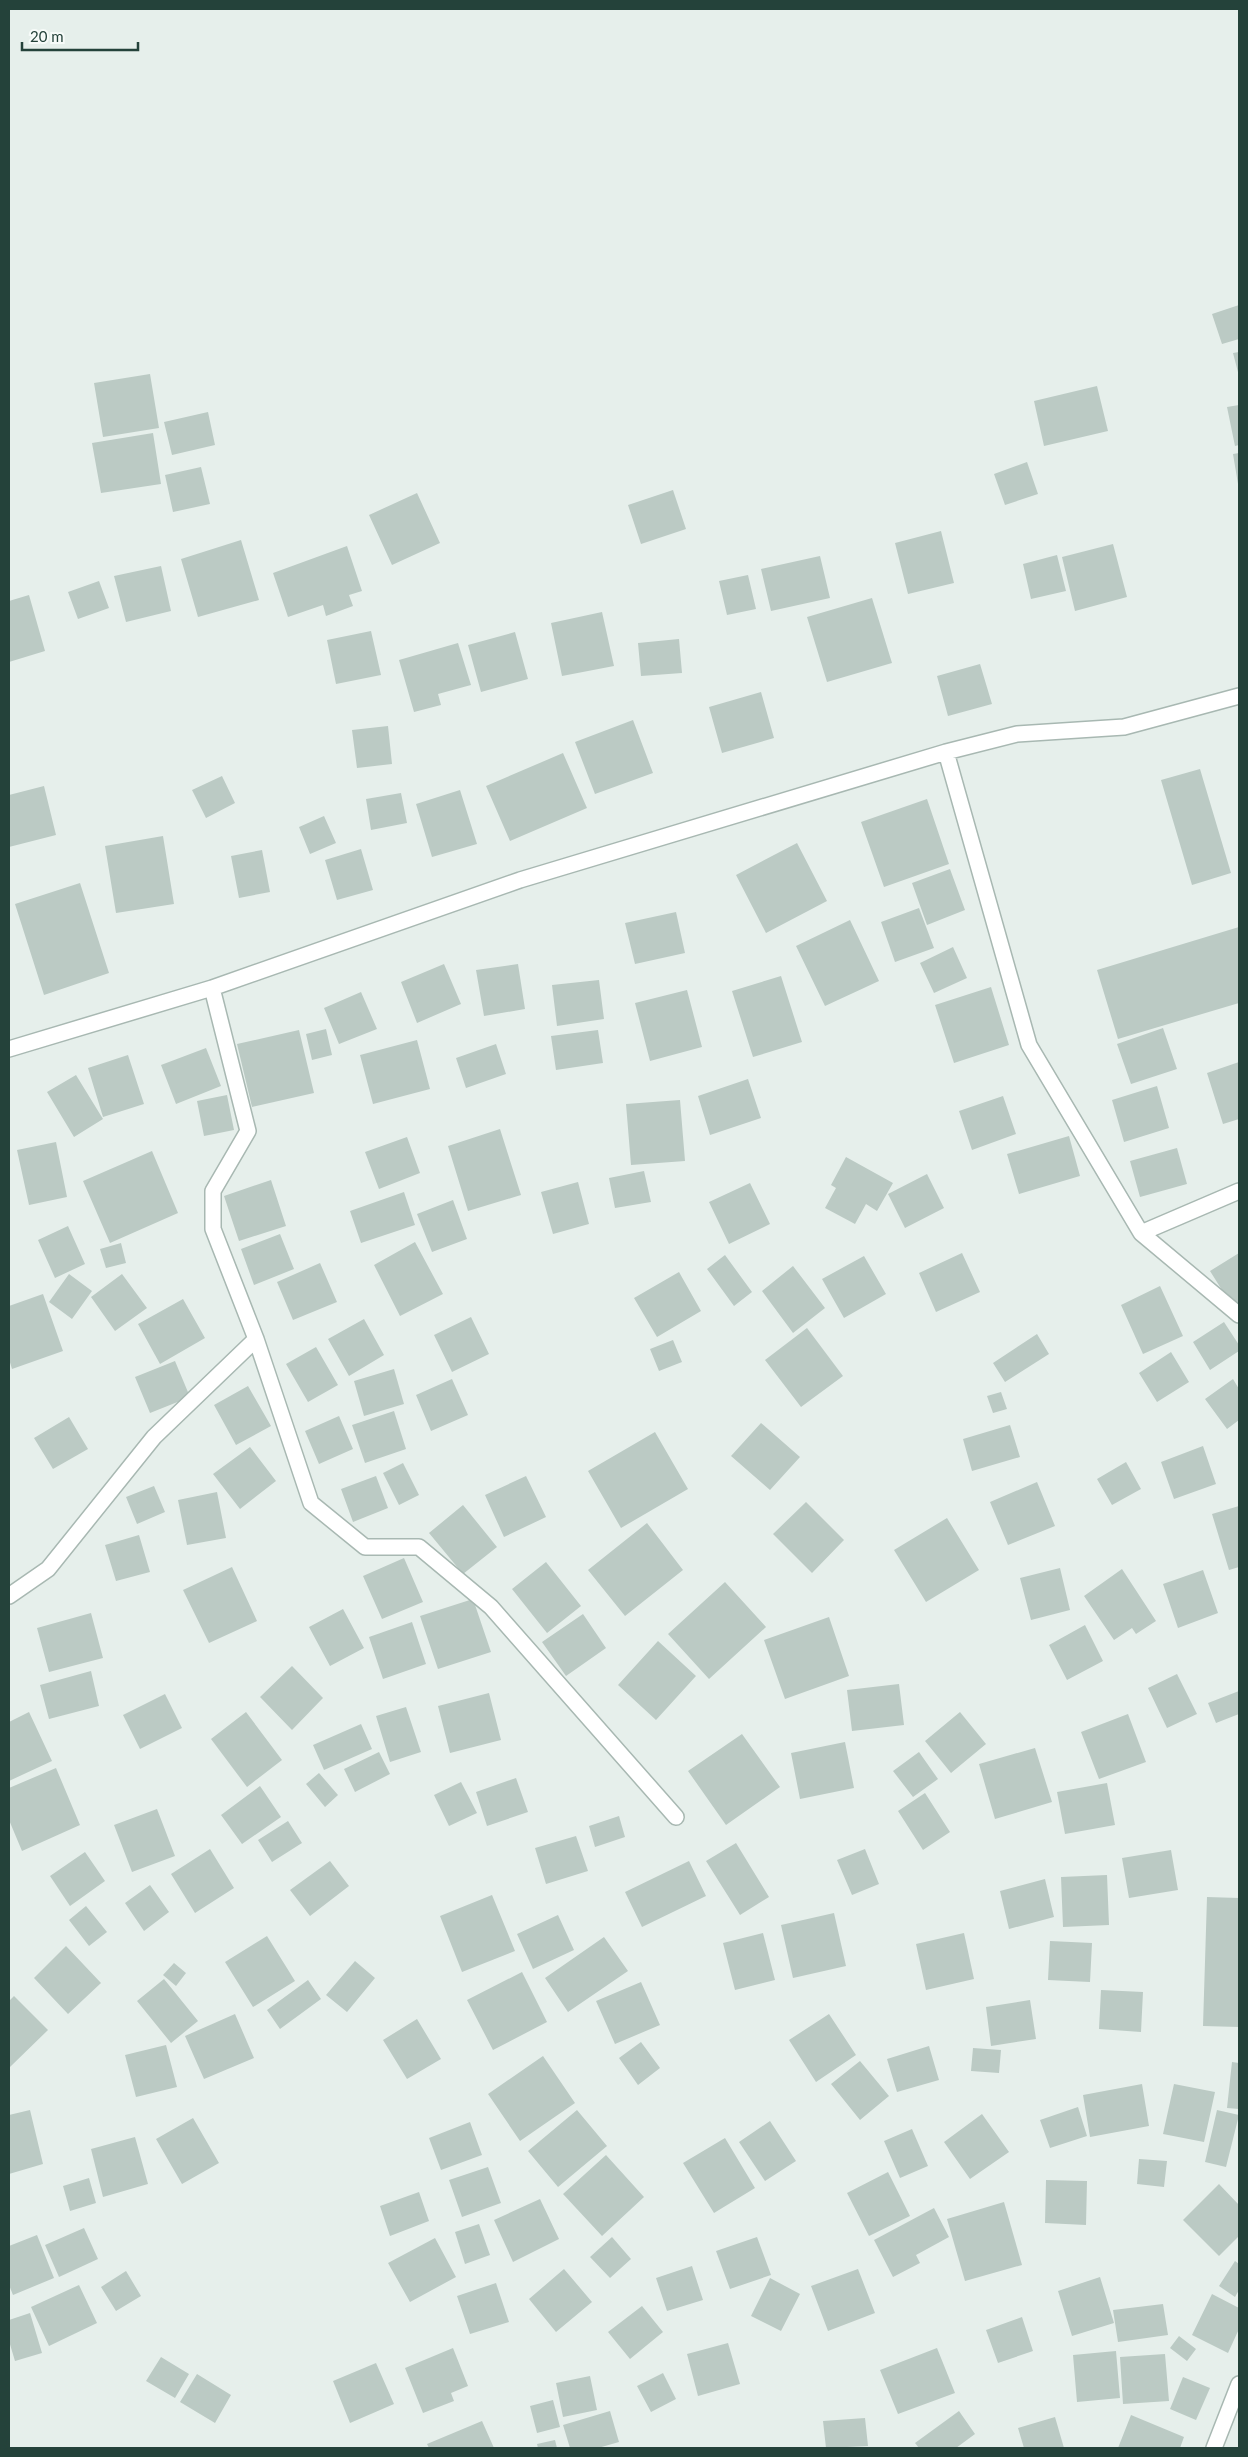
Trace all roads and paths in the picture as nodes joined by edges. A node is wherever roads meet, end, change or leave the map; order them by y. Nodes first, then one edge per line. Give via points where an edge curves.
1 (1239, 696) edge
2 (946, 752) junction
3 (212, 988) junction
4 (9, 1049) edge
5 (1239, 1191) edge
6 (1141, 1233) junction
7 (1239, 1315) edge
8 (256, 1339) junction
9 (9, 1596) edge
10 (676, 1816) dead end
11 (1239, 2384) edge
12 (1214, 2448) edge

1 - 2 street via 1124,727 1017,734
2 - 3 street via 520,880
2 - 6 street via 1029,1045
3 - 4 street
3 - 8 street via 248,1131 213,1191 213,1229
5 - 6 street
6 - 7 street
8 - 9 street via 154,1438 48,1569
8 - 10 street via 312,1503 364,1547 419,1547 491,1607
11 - 12 street

